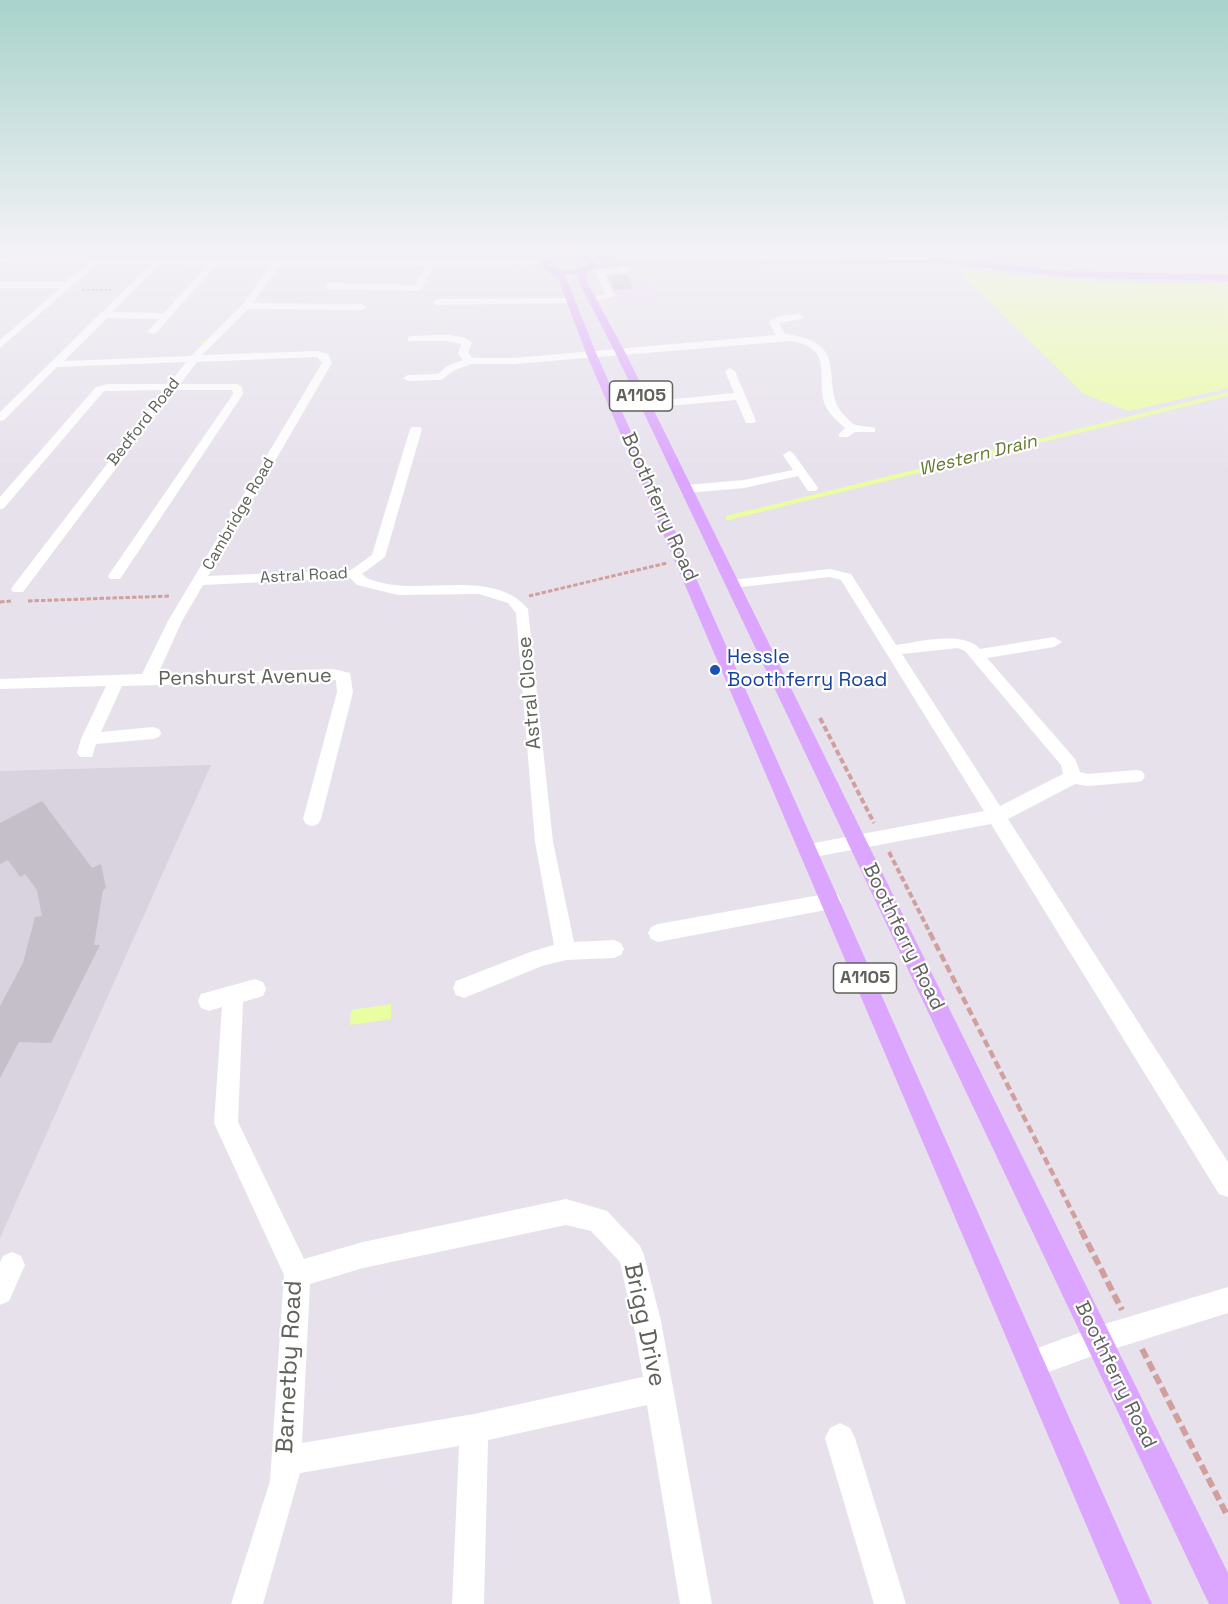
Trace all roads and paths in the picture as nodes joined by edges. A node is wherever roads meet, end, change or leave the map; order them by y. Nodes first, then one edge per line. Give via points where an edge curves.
1 (24, 324) edge
2 (95, 324) edge
3 (159, 324) edge
4 (228, 324) edge
5 (580, 324) edge
6 (605, 324) edge
7 (775, 324) edge
8 (152, 332) dead end
9 (782, 337) junction
10 (411, 339) dead end
11 (0, 345) edge
12 (620, 352) junction
13 (591, 353) junction
14 (195, 357) junction
15 (470, 361) junction
16 (56, 364) junction
17 (730, 371) dead end
18 (408, 378) dead end
19 (171, 387) junction
20 (740, 396) junction
21 (645, 405) junction
22 (0, 418) edge
23 (750, 421) dead end
24 (416, 429) dead end
25 (871, 430) dead end
26 (789, 455) dead end
27 (799, 472) junction
28 (812, 488) dead end
29 (686, 489) junction
30 (0, 505) edge
31 (672, 561) dead end
32 (354, 574) junction
33 (115, 576) dead end
34 (200, 581) junction
35 (732, 584) junction
36 (18, 589) dead end
37 (191, 596) junction
38 (513, 600) junction
39 (43, 601) dead end
40 (1054, 642) dead end
41 (892, 650) junction
42 (975, 655) junction
43 (148, 679) junction
44 (116, 681) junction
45 (0, 684) edge
46 (815, 709) dead end
47 (153, 733) dead end
48 (1136, 776) dead end
49 (1071, 777) junction
50 (997, 816) junction
51 (312, 819) dead end
52 (881, 836) junction
53 (856, 841) junction
54 (809, 851) junction
55 (831, 901) junction
56 (658, 933) dead end
57 (614, 949) dead end
58 (566, 951) junction
59 (464, 988) dead end
60 (232, 996) dead end
61 (1228, 1185) edge
62 (12, 1265) dead end
63 (297, 1274) junction
64 (0, 1292) edge
65 (1228, 1300) edge
66 (1131, 1329) junction
67 (1098, 1340) junction
68 (1032, 1364) junction
69 (658, 1388) junction
70 (474, 1429) junction
71 (840, 1437) dead end
72 (286, 1461) junction
73 (1228, 1518) edge
74 (247, 1604) edge
75 (468, 1604) edge
76 (696, 1604) edge
77 (890, 1604) edge
78 (1136, 1604) edge
79 (1226, 1604) edge

1 - 11 street
2 - 16 street
3 - 8 street
4 - 14 street, Bedford Road
5 - 13 main road, Boothferry Road / A1105
6 - 12 main road, Boothferry Road / A1105
7 - 9 street
9 - 12 street
9 - 25 street via 804,338 815,345 828,374 832,406 848,431
10 - 15 street via 467,342 463,354
12 - 13 street
12 - 21 main road, Boothferry Road / A1105
13 - 15 street
13 - 54 main road, Boothferry Road / A1105
14 - 16 street
14 - 19 street, Bedford Road
14 - 34 street, Cambridge Road via 318,354 327,363
15 - 18 street via 441,377
16 - 22 street
17 - 20 street
19 - 30 street via 100,389
19 - 33 street via 234,386 239,390
19 - 36 street, Bedford Road
20 - 21 street
20 - 23 street
21 - 29 main road, Boothferry Road / A1105
24 - 32 street, Astral Road via 378,556
26 - 27 street
27 - 28 street
27 - 29 street via 744,484
29 - 35 main road, Boothferry Road / A1105
31 - 38 path
32 - 34 street, Astral Road
32 - 38 street via 362,582 398,591 480,590
34 - 37 street, Cambridge Road
35 - 41 street via 837,573 846,577
35 - 53 main road, Boothferry Road / A1105
37 - 39 path
37 - 43 street, Cambridge Road
38 - 58 street, Astral Close via 523,612 544,842
40 - 42 street
41 - 42 street via 960,643
41 - 50 street
42 - 49 street via 1069,763
43 - 44 street, Penshurst Avenue
43 - 51 street, Penshurst Avenue via 333,674 344,677 345,692
44 - 45 street, Penshurst Avenue
44 - 47 street via 88,746
46 - 52 path
48 - 49 street via 1088,780
49 - 50 street
50 - 52 street
50 - 61 street
52 - 53 street
52 - 66 path
53 - 54 street
53 - 67 main road, Boothferry Road / A1105
54 - 55 main road, Boothferry Road / A1105
55 - 56 street
55 - 68 main road, Boothferry Road / A1105
57 - 58 street
58 - 59 street via 540,957
60 - 63 street, Barnetby Road via 226,1123
62 - 64 street
63 - 69 street, Brigg Drive via 363,1255 566,1212 598,1220 631,1254
63 - 72 street, Barnetby Road
65 - 66 street
66 - 67 street
66 - 73 path
67 - 68 street
67 - 79 main road, Boothferry Road / A1105
68 - 78 main road, Boothferry Road / A1105
69 - 70 street
69 - 76 street, Brigg Drive
70 - 72 street
70 - 75 street
71 - 77 street
72 - 74 street, Barnetby Road via 285,1481

